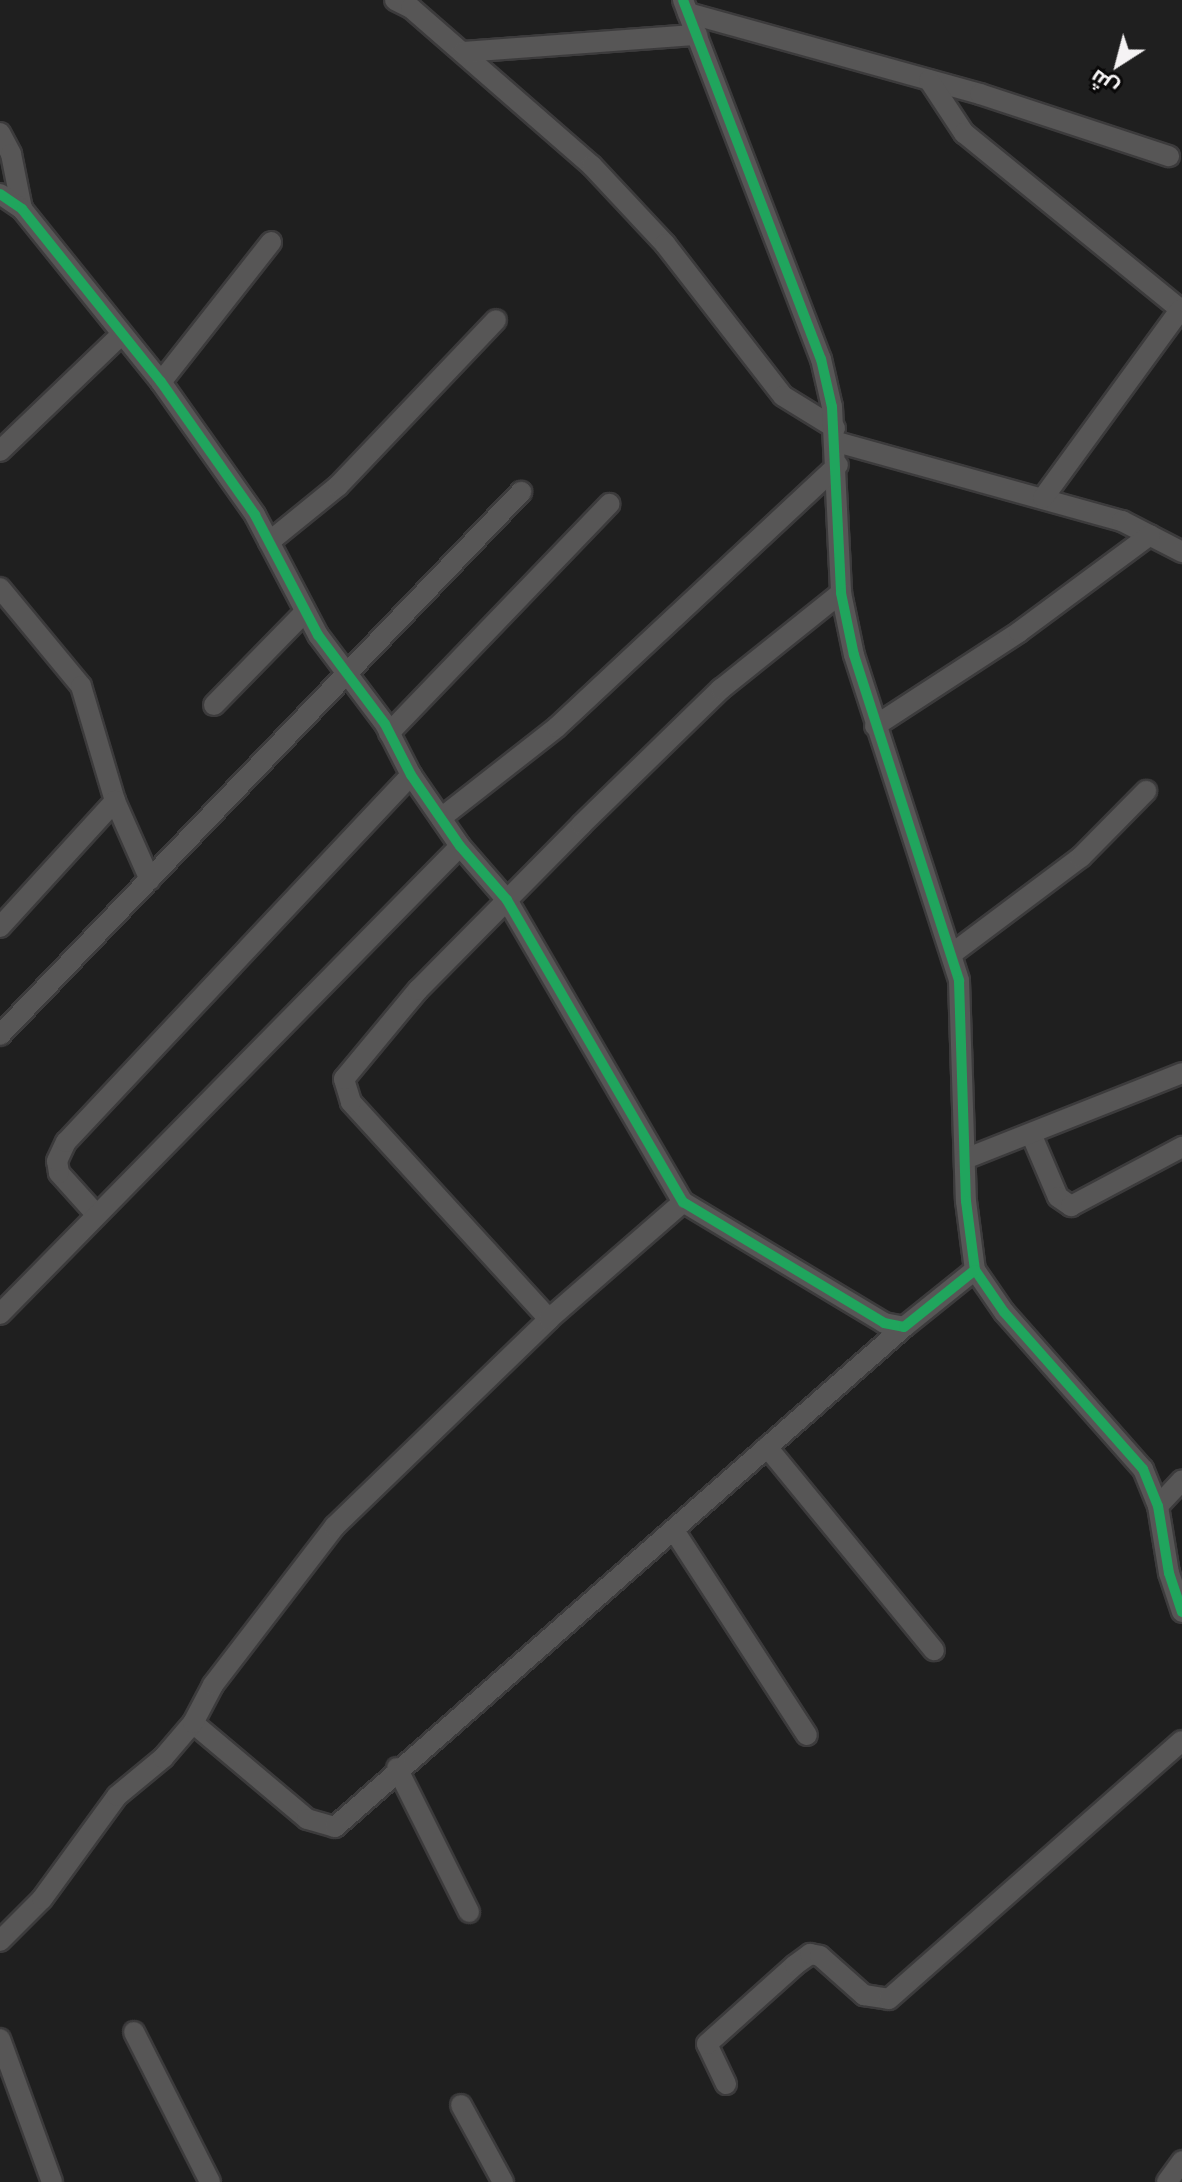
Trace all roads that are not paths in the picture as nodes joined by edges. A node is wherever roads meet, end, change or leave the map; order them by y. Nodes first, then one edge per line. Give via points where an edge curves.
1 (395, 0) edge
2 (685, 7) edge
3 (697, 35) junction
4 (463, 52) junction
5 (929, 80) junction
6 (0, 133) edge
7 (1169, 156) dead end
8 (0, 194) edge
9 (22, 209) junction
10 (271, 242) dead end
11 (1181, 311) edge
12 (496, 320) dead end
13 (122, 334) junction
14 (161, 382) junction
15 (836, 435) junction
16 (0, 451) edge
17 (838, 465) junction
18 (521, 492) dead end
19 (1043, 498) junction
20 (609, 504) dead end
21 (1150, 535) junction
22 (269, 542) junction
23 (1182, 552) edge
24 (0, 588) edge
25 (841, 593) junction
26 (305, 612) junction
27 (348, 674) junction
28 (214, 705) dead end
29 (875, 726) junction
30 (389, 733) junction
31 (411, 775) junction
32 (1146, 791) dead end
33 (115, 801) junction
34 (441, 818) junction
35 (460, 846) junction
36 (150, 880) junction
37 (507, 900) junction
38 (0, 927) edge
39 (953, 953) junction
40 (0, 1035) edge
41 (1182, 1073) edge
42 (1032, 1136) junction
43 (1182, 1147) edge
44 (965, 1159) junction
45 (683, 1202) junction
46 (95, 1213) junction
47 (975, 1270) junction
48 (0, 1314) edge
49 (549, 1319) junction
50 (904, 1327) junction
51 (767, 1447) junction
52 (1182, 1480) edge
53 (1158, 1506) junction
54 (675, 1532) junction
55 (1182, 1612) edge
56 (934, 1650) dead end
57 (193, 1723) junction
58 (807, 1735) dead end
59 (1182, 1741) edge
60 (397, 1768) junction
61 (469, 1912) dead end
62 (0, 1941) edge
63 (134, 2032) dead end
64 (0, 2039) edge
65 (726, 2084) dead end
66 (461, 2105) dead end
67 (1182, 2161) edge
68 (52, 2182) edge
69 (210, 2182) edge
70 (503, 2182) edge
71 (1167, 2182) edge

1 - 4 street
2 - 3 street
2 - 5 street
3 - 4 street
3 - 15 street via 821,359
4 - 15 street via 592,166 665,244 783,396
5 - 7 street
5 - 11 street via 964,133
6 - 9 street via 11,154
8 - 9 street
9 - 13 street
10 - 14 street
11 - 19 street
12 - 22 street via 338,486
13 - 14 street
13 - 16 street
14 - 22 street
15 - 17 street
15 - 19 street
17 - 25 street
17 - 34 street via 557,727
18 - 27 street
19 - 21 street via 1122,521
20 - 30 street
21 - 23 street
21 - 29 street via 1019,632
22 - 26 street
24 - 33 street via 81,686
25 - 29 street
25 - 37 street via 721,689
26 - 27 street
26 - 28 street
27 - 30 street
27 - 36 street
29 - 39 street
30 - 31 street
31 - 34 street
31 - 46 street via 66,1142 57,1161 59,1173
32 - 39 street via 1081,857
33 - 36 street
33 - 38 street
34 - 35 street
35 - 37 street
35 - 46 street
36 - 40 street
37 - 45 street
37 - 49 street via 418,990 344,1079 351,1102
39 - 44 street via 962,1014
41 - 42 street
42 - 43 street via 1058,1197 1071,1206
42 - 44 street
44 - 47 street
45 - 49 street
45 - 50 street via 856,1309
46 - 48 street
47 - 50 street
47 - 53 street via 1004,1312 1130,1450
49 - 57 street via 335,1526 213,1685
50 - 51 street
51 - 54 street
51 - 56 street
52 - 53 street
53 - 55 street via 1169,1573
54 - 58 street
54 - 60 street
57 - 60 street via 321,1826 335,1827
57 - 62 street via 163,1758 117,1796 42,1899
59 - 65 street via 889,1999 864,1995 820,1956 810,1954 795,1965 707,2044
60 - 61 street
63 - 69 street
64 - 68 street
66 - 70 street
67 - 71 street

